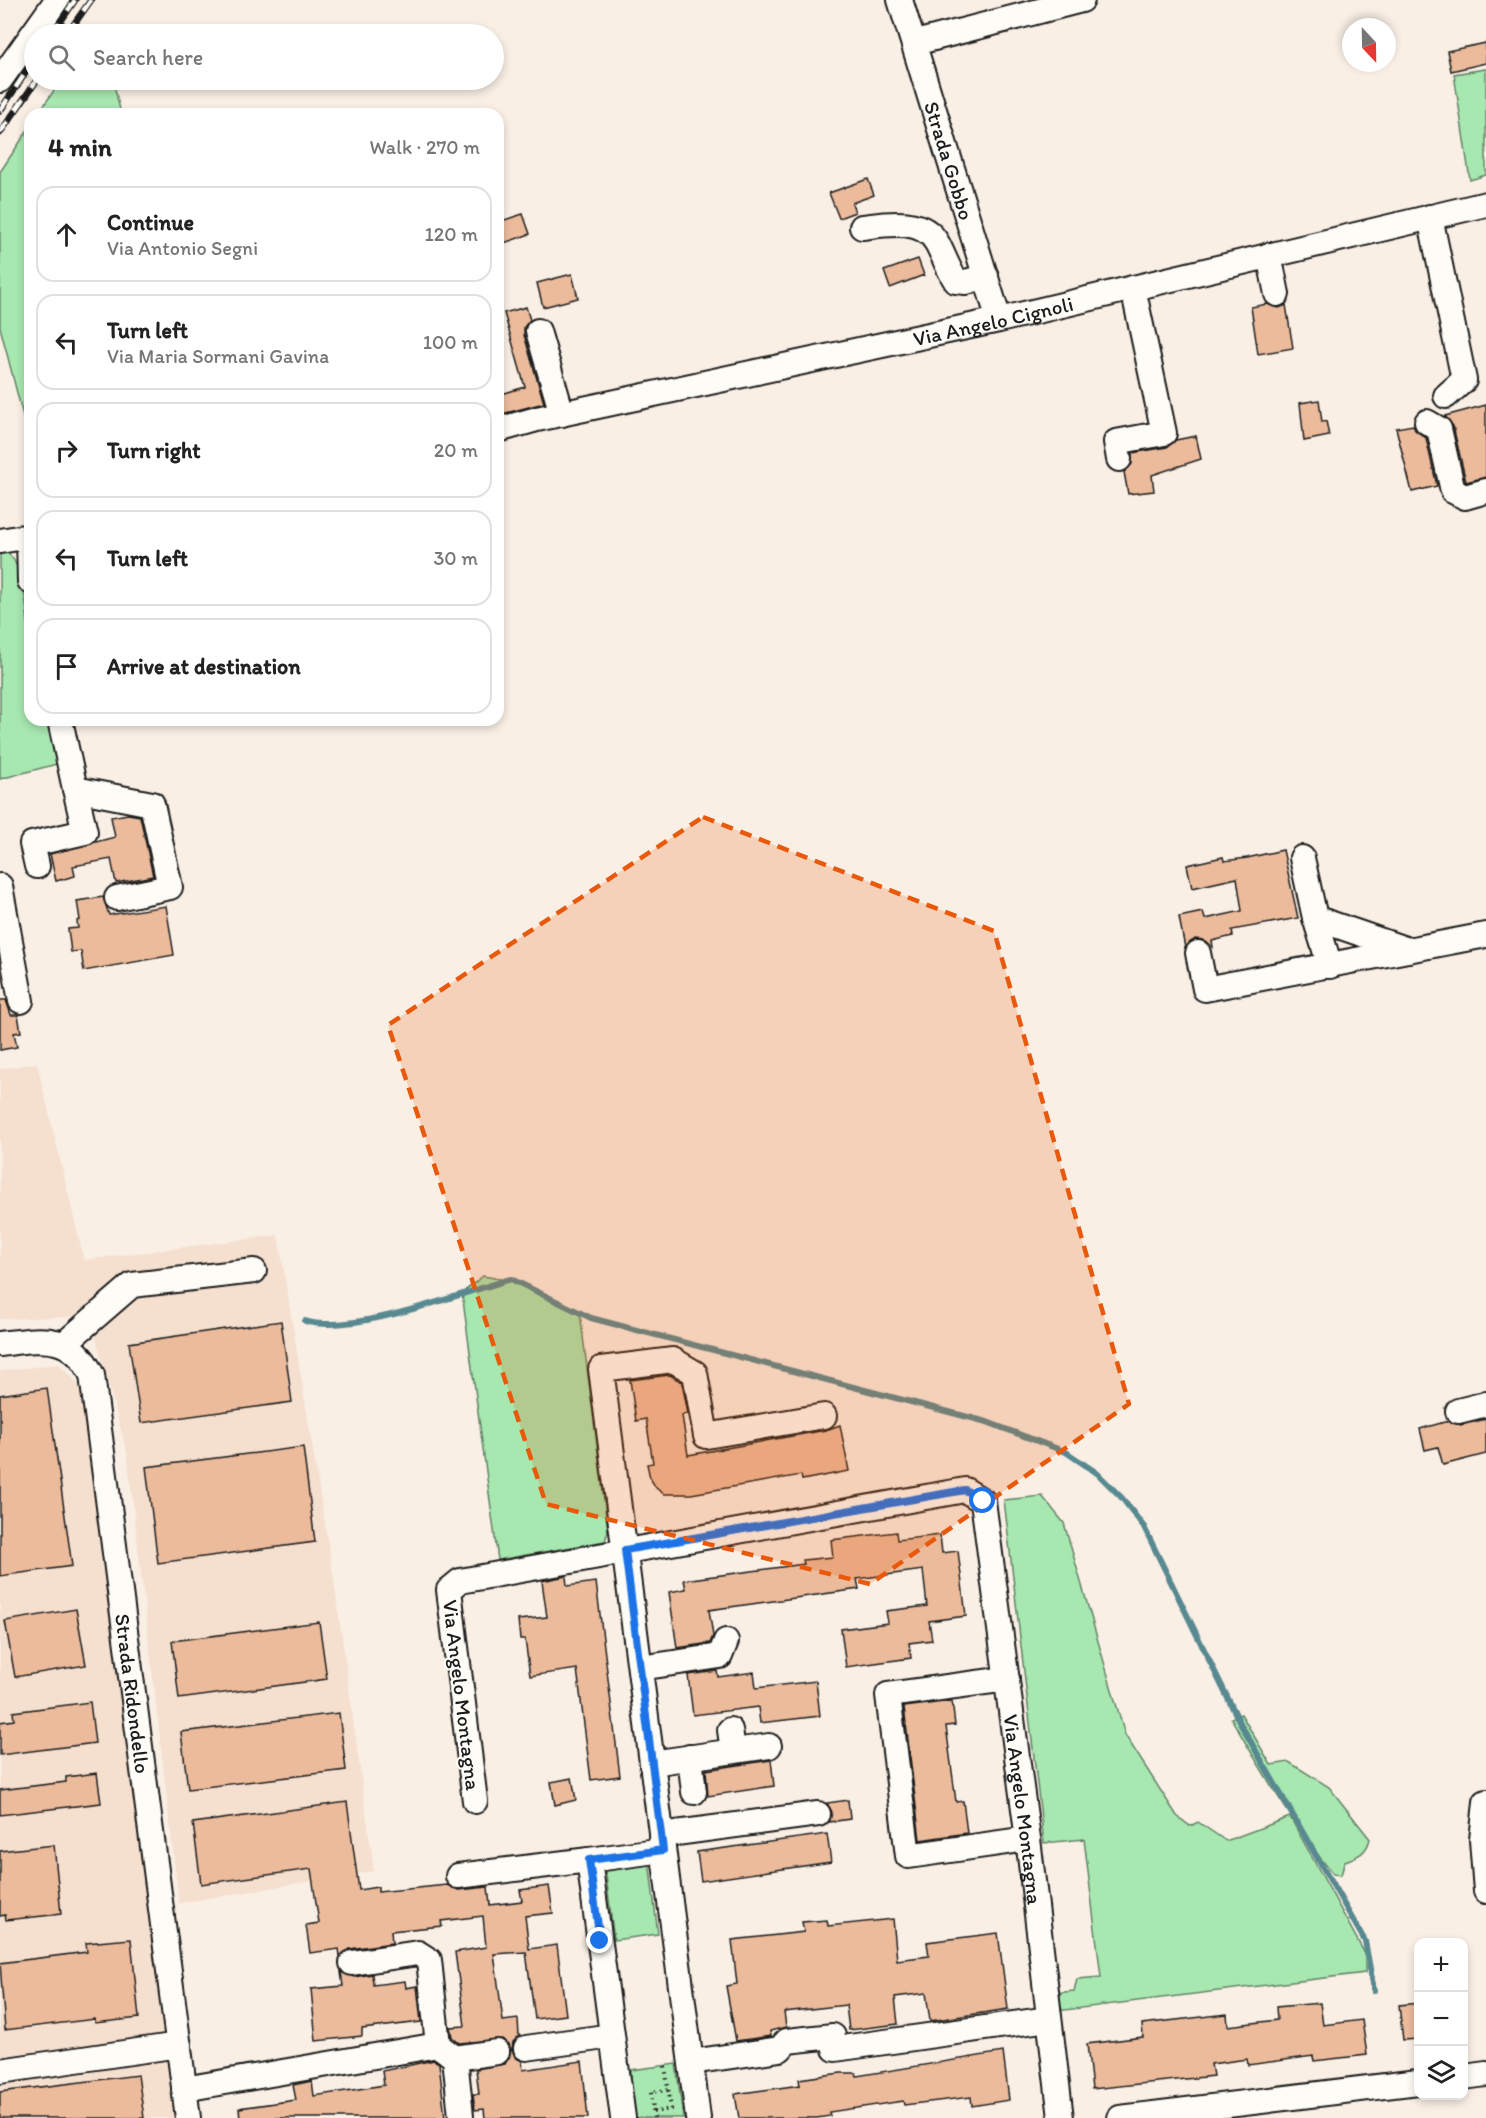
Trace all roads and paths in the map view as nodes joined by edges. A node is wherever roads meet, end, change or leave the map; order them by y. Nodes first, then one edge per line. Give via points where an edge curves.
1 (57, 0) edge
2 (900, 0) edge
3 (1082, 0) edge
4 (40, 24) edge
5 (915, 44) junction
6 (24, 46) edge
7 (0, 80) edge
8 (1486, 204) edge
9 (1430, 217) junction
10 (862, 227) dead end
11 (1269, 255) junction
12 (986, 276) junction
13 (1133, 288) junction
14 (1277, 294) dead end
15 (999, 320) junction
16 (537, 331) dead end
17 (1446, 396) dead end
18 (562, 414) junction
19 (1427, 422) dead end
20 (504, 428) edge
21 (1119, 459) dead end
22 (1486, 491) edge
23 (24, 537) edge
24 (0, 542) edge
25 (61, 726) edge
26 (75, 789) junction
27 (1302, 858) dead end
28 (38, 866) dead end
29 (0, 886) edge
30 (117, 898) dead end
31 (1315, 918) junction
32 (1486, 935) edge
33 (1410, 951) junction
34 (1198, 953) dead end
35 (1330, 966) junction
36 (21, 1001) dead end
37 (254, 1271) dead end
38 (65, 1343) junction
39 (0, 1344) edge
40 (1486, 1404) edge
41 (1458, 1411) dead end
42 (824, 1416) dead end
43 (625, 1550) junction
44 (726, 1641) dead end
45 (640, 1668) junction
46 (1007, 1678) junction
47 (769, 1746) dead end
48 (690, 1758) junction
49 (652, 1763) junction
50 (694, 1792) dead end
51 (475, 1801) dead end
52 (1486, 1802) edge
53 (813, 1821) dead end
54 (1028, 1839) junction
55 (662, 1843) junction
56 (589, 1860) junction
57 (459, 1876) dead end
58 (1486, 1891) edge
59 (352, 1963) dead end
60 (1049, 2019) junction
61 (612, 2036) junction
62 (179, 2045) junction
63 (526, 2048) dead end
64 (447, 2052) junction
65 (496, 2052) dead end
66 (691, 2062) junction
67 (665, 2066) dead end
68 (0, 2071) edge
69 (1486, 2074) edge
70 (1468, 2076) edge
71 (1414, 2083) edge
72 (184, 2089) junction
73 (668, 2090) junction
74 (653, 2112) junction
75 (461, 2116) dead end
76 (188, 2118) edge
77 (623, 2118) edge
78 (654, 2118) edge
79 (698, 2118) edge
80 (1061, 2118) edge
81 (1120, 2118) edge

1 - 4 street
2 - 5 street, Strada Gobbo
3 - 5 street
5 - 12 street, Strada Gobbo
6 - 7 street
8 - 9 street, Via Angelo Cignoli
9 - 11 street, Via Angelo Cignoli
9 - 17 street via 1464,380
10 - 12 street via 895,224 918,228 930,233 937,242 956,281
11 - 13 street, Via Angelo Cignoli
11 - 14 street
12 - 15 street, Strada Gobbo
13 - 15 street, Via Angelo Cignoli
13 - 21 street via 1164,433 1116,442
15 - 18 street, Via Angelo Cignoli
16 - 18 street
18 - 20 street, Via Angelo Cignoli
19 - 22 street via 1439,429 1453,490 1465,497
23 - 24 street
25 - 26 street
26 - 28 street via 85,831 32,844
26 - 30 street via 152,804 170,887
27 - 31 street
29 - 36 street
31 - 33 street
31 - 35 street
32 - 33 street
33 - 35 street
34 - 35 street via 1205,989
37 - 38 street via 132,1285
38 - 39 street via 38,1339
38 - 62 street, Strada Ridondello via 85,1360 96,1392
40 - 41 street
42 - 43 street via 706,1436 695,1373 674,1360 601,1369
43 - 45 street
43 - 46 street, Via Angelo Montagna via 965,1490 983,1501
43 - 51 street, Via Angelo Montagna via 460,1581 449,1590
44 - 45 street via 720,1656
45 - 49 street
46 - 54 street, Via Angelo Montagna
46 - 54 street via 888,1695 908,1856
47 - 48 street via 731,1741
48 - 49 street
48 - 50 street
49 - 55 street
52 - 58 street via 1482,1840
53 - 55 street
54 - 60 street, Via Angelo Montagna
55 - 56 street
55 - 66 street
56 - 57 street
56 - 61 street
59 - 64 street via 418,1953 429,1960
60 - 66 street via 835,2049 833,2036 787,2041 780,2049
60 - 80 street, Via Angelo Montagna
61 - 63 street
61 - 77 street
62 - 68 street
62 - 72 street, Strada Ridondello
64 - 65 street
64 - 72 street
64 - 75 street
66 - 79 street
67 - 73 path
69 - 70 street
71 - 81 street
72 - 76 street, Strada Ridondello
73 - 74 path via 651,2092
73 - 74 path via 671,2109
74 - 78 path

